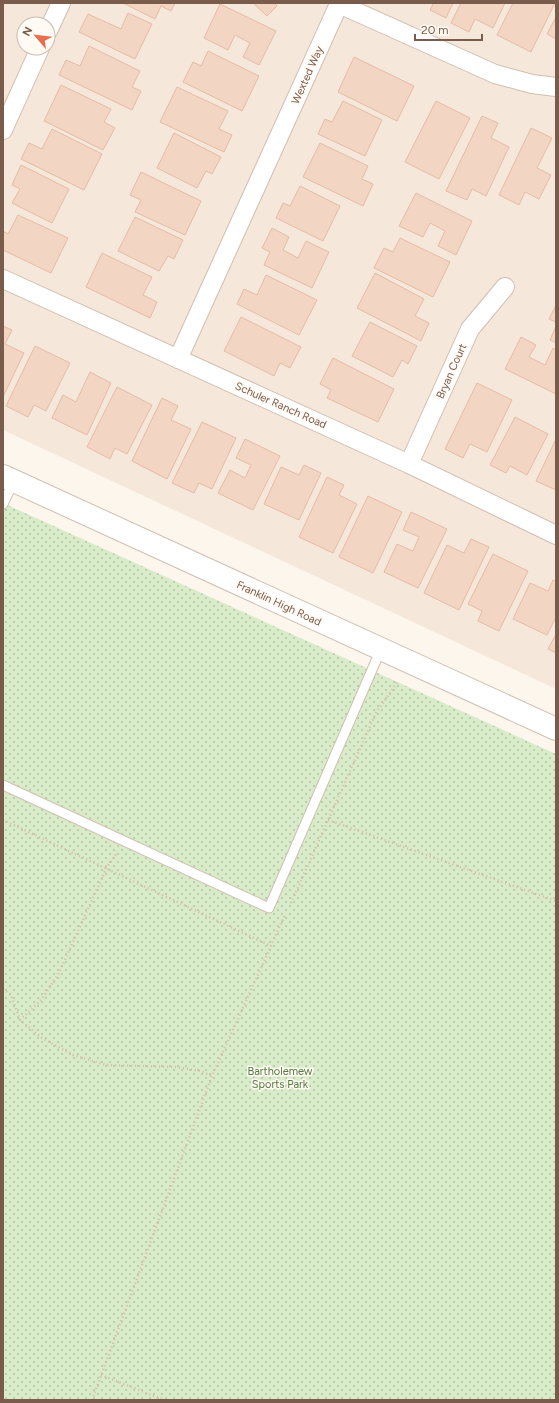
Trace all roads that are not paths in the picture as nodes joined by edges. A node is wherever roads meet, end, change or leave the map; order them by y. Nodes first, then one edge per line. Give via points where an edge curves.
1 (60, 3) edge
2 (54, 16) edge
3 (36, 56) edge
4 (556, 87) edge
5 (3, 130) edge
6 (3, 279) edge
7 (505, 287) dead end
8 (178, 358) junction
9 (409, 464) junction
10 (8, 479) edge
11 (3, 504) edge
12 (556, 535) edge
13 (381, 649) junction
14 (556, 729) edge
15 (3, 785) edge

1 - 2 street
3 - 5 street
4 - 8 street, Wexted Way via 532,84 495,74 339,4
6 - 8 street, Schuler Ranch Road
7 - 9 street, Bryan Court via 470,329
8 - 9 street, Schuler Ranch Road
9 - 12 street, Schuler Ranch Road
10 - 11 lane
10 - 13 street, Franklin High Road
13 - 14 street, Franklin High Road
13 - 15 lane via 269,908

